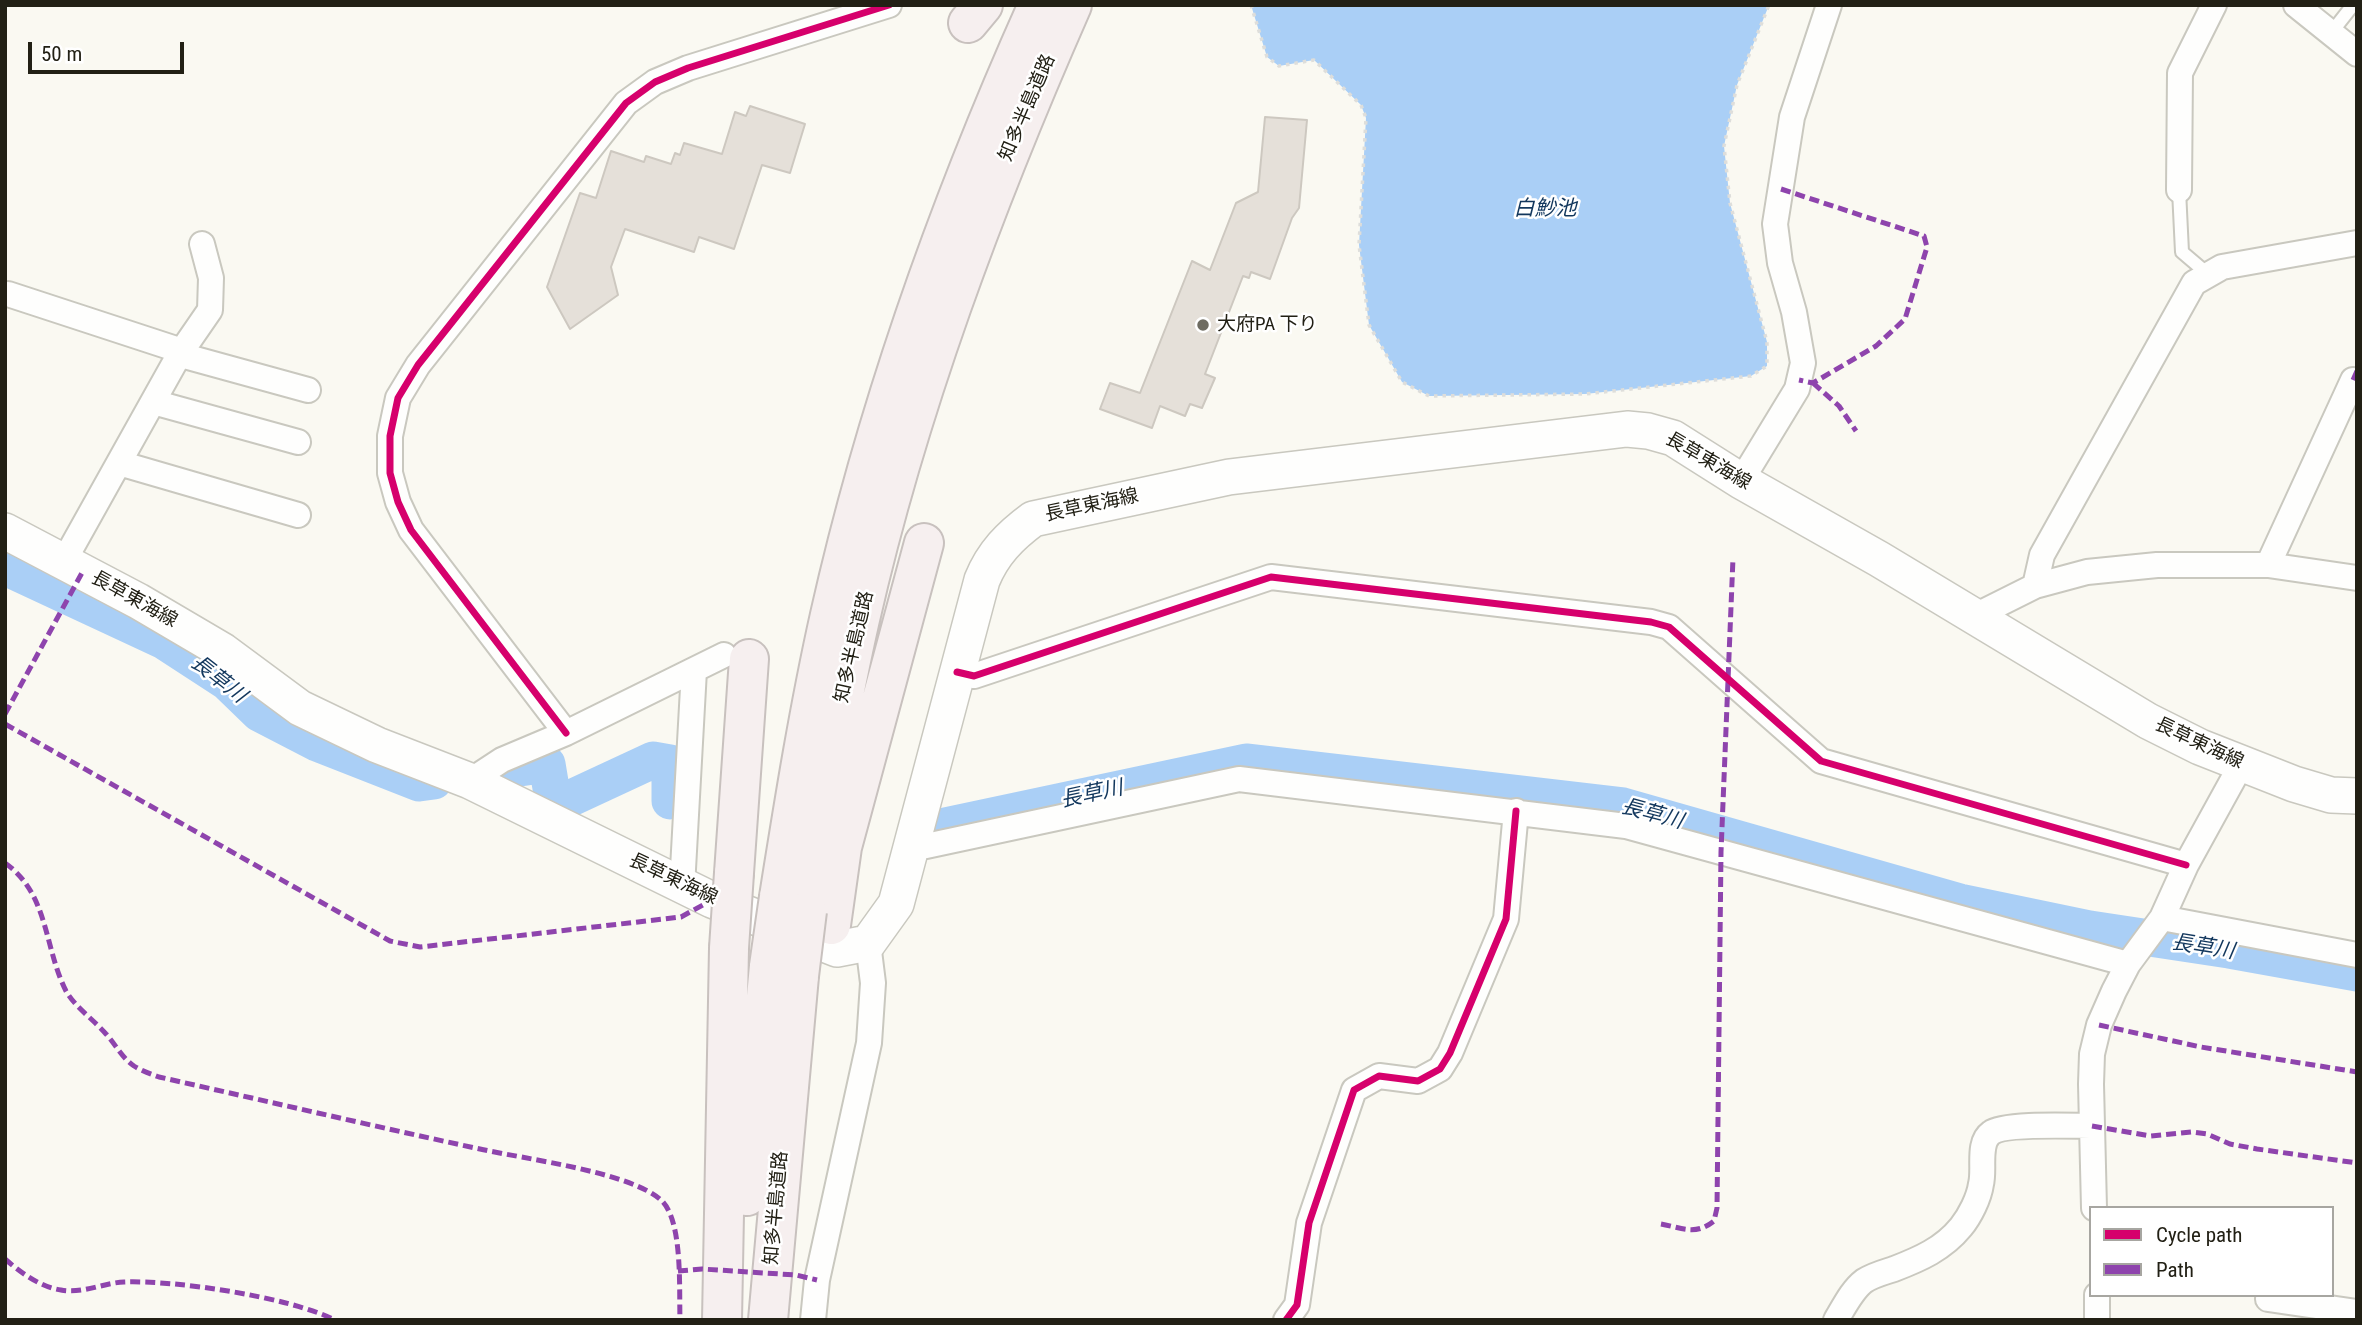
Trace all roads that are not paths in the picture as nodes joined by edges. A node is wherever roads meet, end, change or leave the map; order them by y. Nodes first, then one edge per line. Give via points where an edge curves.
1 (888, 5) edge
2 (1038, 5) edge
3 (1072, 5) edge
4 (1829, 5) edge
5 (2214, 5) edge
6 (2296, 5) edge
7 (2353, 5) edge
8 (2330, 33) junction
9 (2357, 54) edge
10 (2179, 190) joint
11 (2357, 243) edge
12 (202, 244) dead end
13 (2209, 275) junction
14 (8, 294) dead end
15 (181, 353) junction
16 (2353, 380) dead end
17 (308, 390) dead end
18 (153, 402) junction
19 (298, 442) dead end
20 (119, 463) junction
21 (1741, 481) junction
22 (298, 514) dead end
23 (5, 530) edge
24 (924, 543) dead end
25 (64, 561) junction
26 (2268, 565) junction
27 (2357, 578) edge
28 (2035, 586) junction
29 (1975, 616) junction
30 (737, 657) joint
31 (694, 670) junction
32 (957, 672) junction
33 (566, 733) junction
34 (2241, 765) junction
35 (470, 781) junction
36 (2357, 796) edge
37 (1516, 811) junction
38 (911, 845) junction
39 (2186, 865) junction
40 (682, 887) junction
41 (805, 911) junction
42 (2162, 918) junction
43 (868, 943) junction
44 (2357, 956) edge
45 (2128, 964) junction
46 (796, 977) junction
47 (2092, 1126) junction
48 (2094, 1206) edge
49 (2097, 1297) edge
50 (2268, 1299) dead end
51 (2357, 1312) edge
52 (722, 1320) edge
53 (737, 1320) edge
54 (771, 1320) edge
55 (813, 1320) edge
56 (1286, 1320) edge
57 (1836, 1320) edge
58 (2097, 1320) edge

1 - 33 street via 688,68 655,82 626,103 418,365 398,398 390,436 390,473 411,530
2 - 41 highway, 知多半島道路 via 972,160 889,395 830,614 808,719
3 - 41 highway, 知多半島道路 via 1002,170 956,294 888,508 841,710
4 - 21 street via 1792,117 1775,224 1803,363 1797,388
5 - 10 street via 2180,74
6 - 8 street
7 - 8 lane
8 - 9 street
10 - 13 lane via 2182,252
11 - 13 street via 2222,267
12 - 15 street via 212,278 210,310
13 - 28 street via 2194,283 2042,555
14 - 15 street
15 - 17 street
15 - 18 street
16 - 26 street
18 - 19 street
18 - 20 street
20 - 22 street
20 - 25 street
21 - 29 main road, 長草東海線
21 - 32 main road, 長草東海線 via 1674,438 1627,429 1229,477 1033,519 1011,535 989,561
23 - 25 main road, 長草東海線
24 - 41 highway via 842,847
25 - 35 main road, 長草東海線 via 223,651 300,708 377,745
26 - 27 street
26 - 28 street via 2157,565 2087,572
28 - 29 street
29 - 34 main road, 長草東海線 via 2148,721
30 - 31 street
30 - 52 highway, bridge
31 - 33 street
31 - 40 street
32 - 38 main road, 長草東海線
32 - 39 street via 974,676 1271,576 1651,622 1669,627 1821,761
33 - 35 street via 502,760
34 - 36 main road, 長草東海線 via 2331,795
34 - 39 street
35 - 40 main road, 長草東海線
37 - 38 street via 1239,779 926,846
37 - 45 street via 1626,826
37 - 56 street via 1506,919 1450,1053 1440,1069 1418,1081 1379,1076 1354,1090 1309,1223 1297,1304
38 - 43 main road, 長草東海線 via 896,904
39 - 42 street
40 - 43 main road, 長草東海線 via 837,949
41 - 46 highway, 知多半島道路, bridge
41 - 46 highway
42 - 44 street
42 - 45 street
43 - 55 street via 873,983 869,1043 817,1280
45 - 47 street via 2113,990 2092,1054
46 - 53 highway, 知多半島道路 via 743,1241
46 - 54 highway
47 - 48 street
47 - 57 street via 1993,1131 1983,1149 1982,1184 1963,1224 1929,1255 1864,1281
49 - 58 street
50 - 51 street

